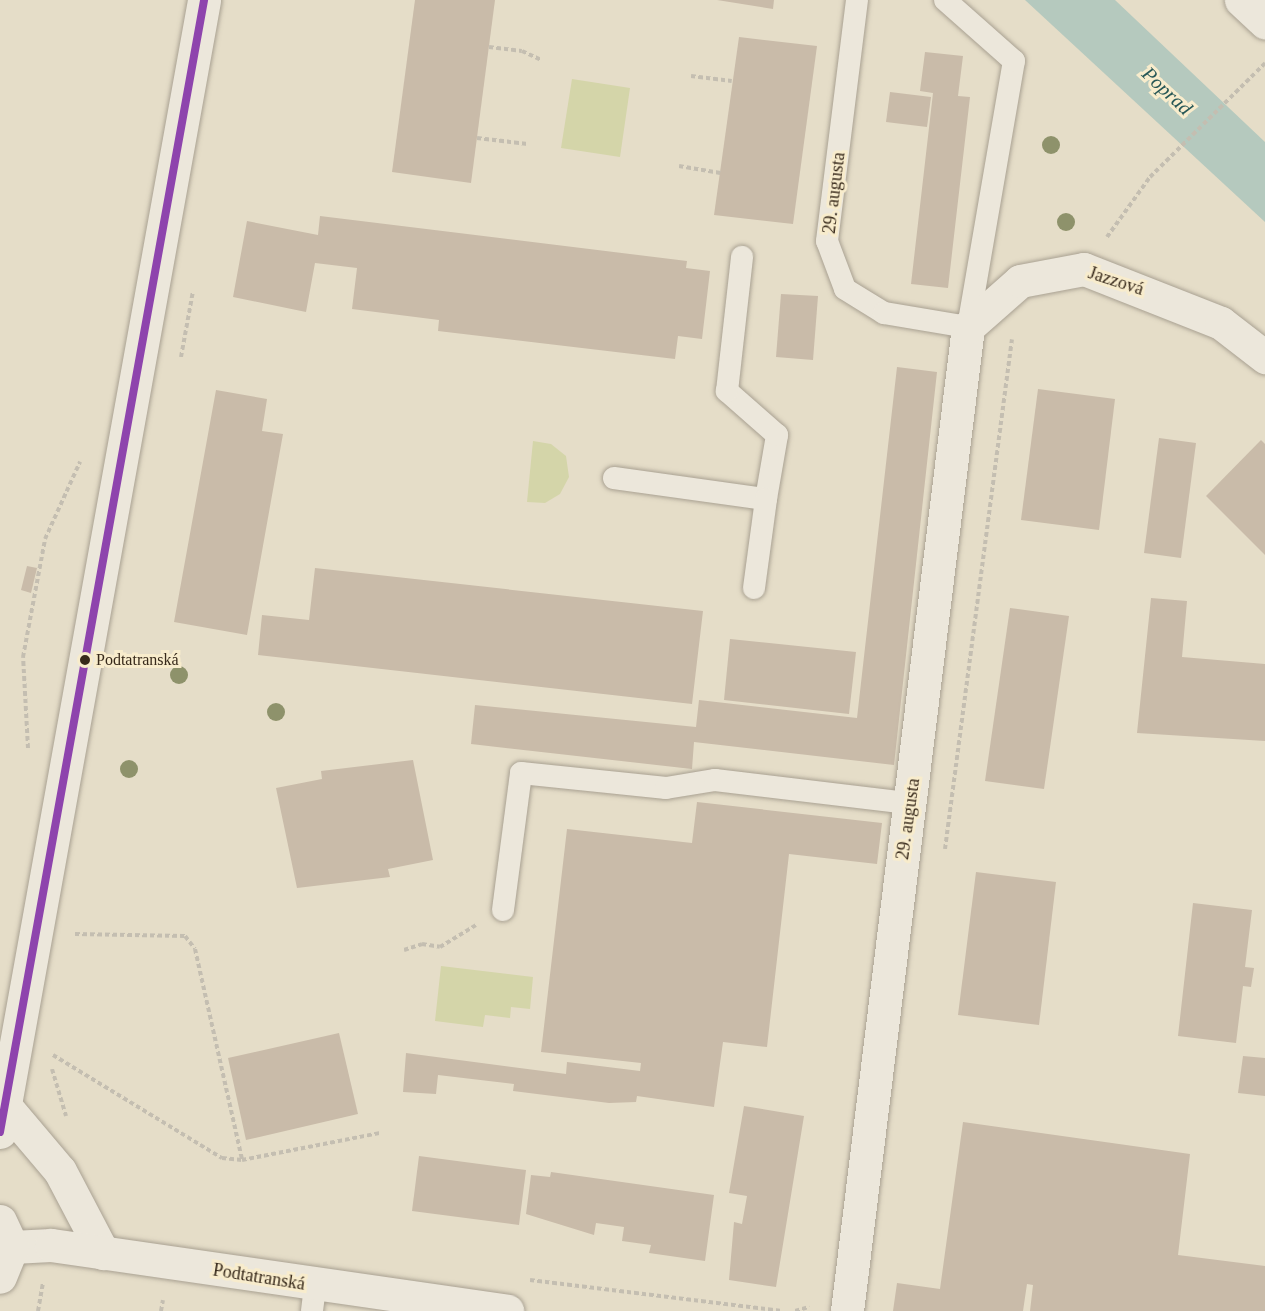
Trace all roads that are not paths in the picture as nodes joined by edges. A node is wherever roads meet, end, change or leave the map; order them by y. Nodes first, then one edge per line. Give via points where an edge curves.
1 (204, 0) edge
2 (857, 0) edge
3 (945, 0) edge
4 (1241, 0) edge
5 (1265, 22) edge
6 (742, 257) dead end
7 (968, 327) junction
8 (1265, 357) edge
9 (615, 478) dead end
10 (766, 499) junction
11 (754, 588) dead end
12 (909, 803) junction
13 (502, 910) road end
14 (2, 1119) edge
15 (4, 1248) edge
16 (104, 1253) junction
17 (313, 1298) edge
18 (507, 1311) edge
19 (847, 1311) edge

1 - 14 street
2 - 7 lane, 29. augusta via 827,241 845,289 884,313
3 - 7 lane, 29. augusta via 1014,61
4 - 5 street
6 - 10 lane via 727,391 777,435
7 - 8 street, Jazzová via 1020,281 1084,269 1221,323
7 - 12 street, 29. augusta
9 - 10 lane
10 - 11 lane
12 - 13 lane via 715,780 666,788 521,773
12 - 19 street, 29. augusta
14 - 16 street via 60,1171
15 - 16 street, Podtatranská via 51,1245
16 - 17 street, Podtatranská
17 - 18 street, Podtatranská

